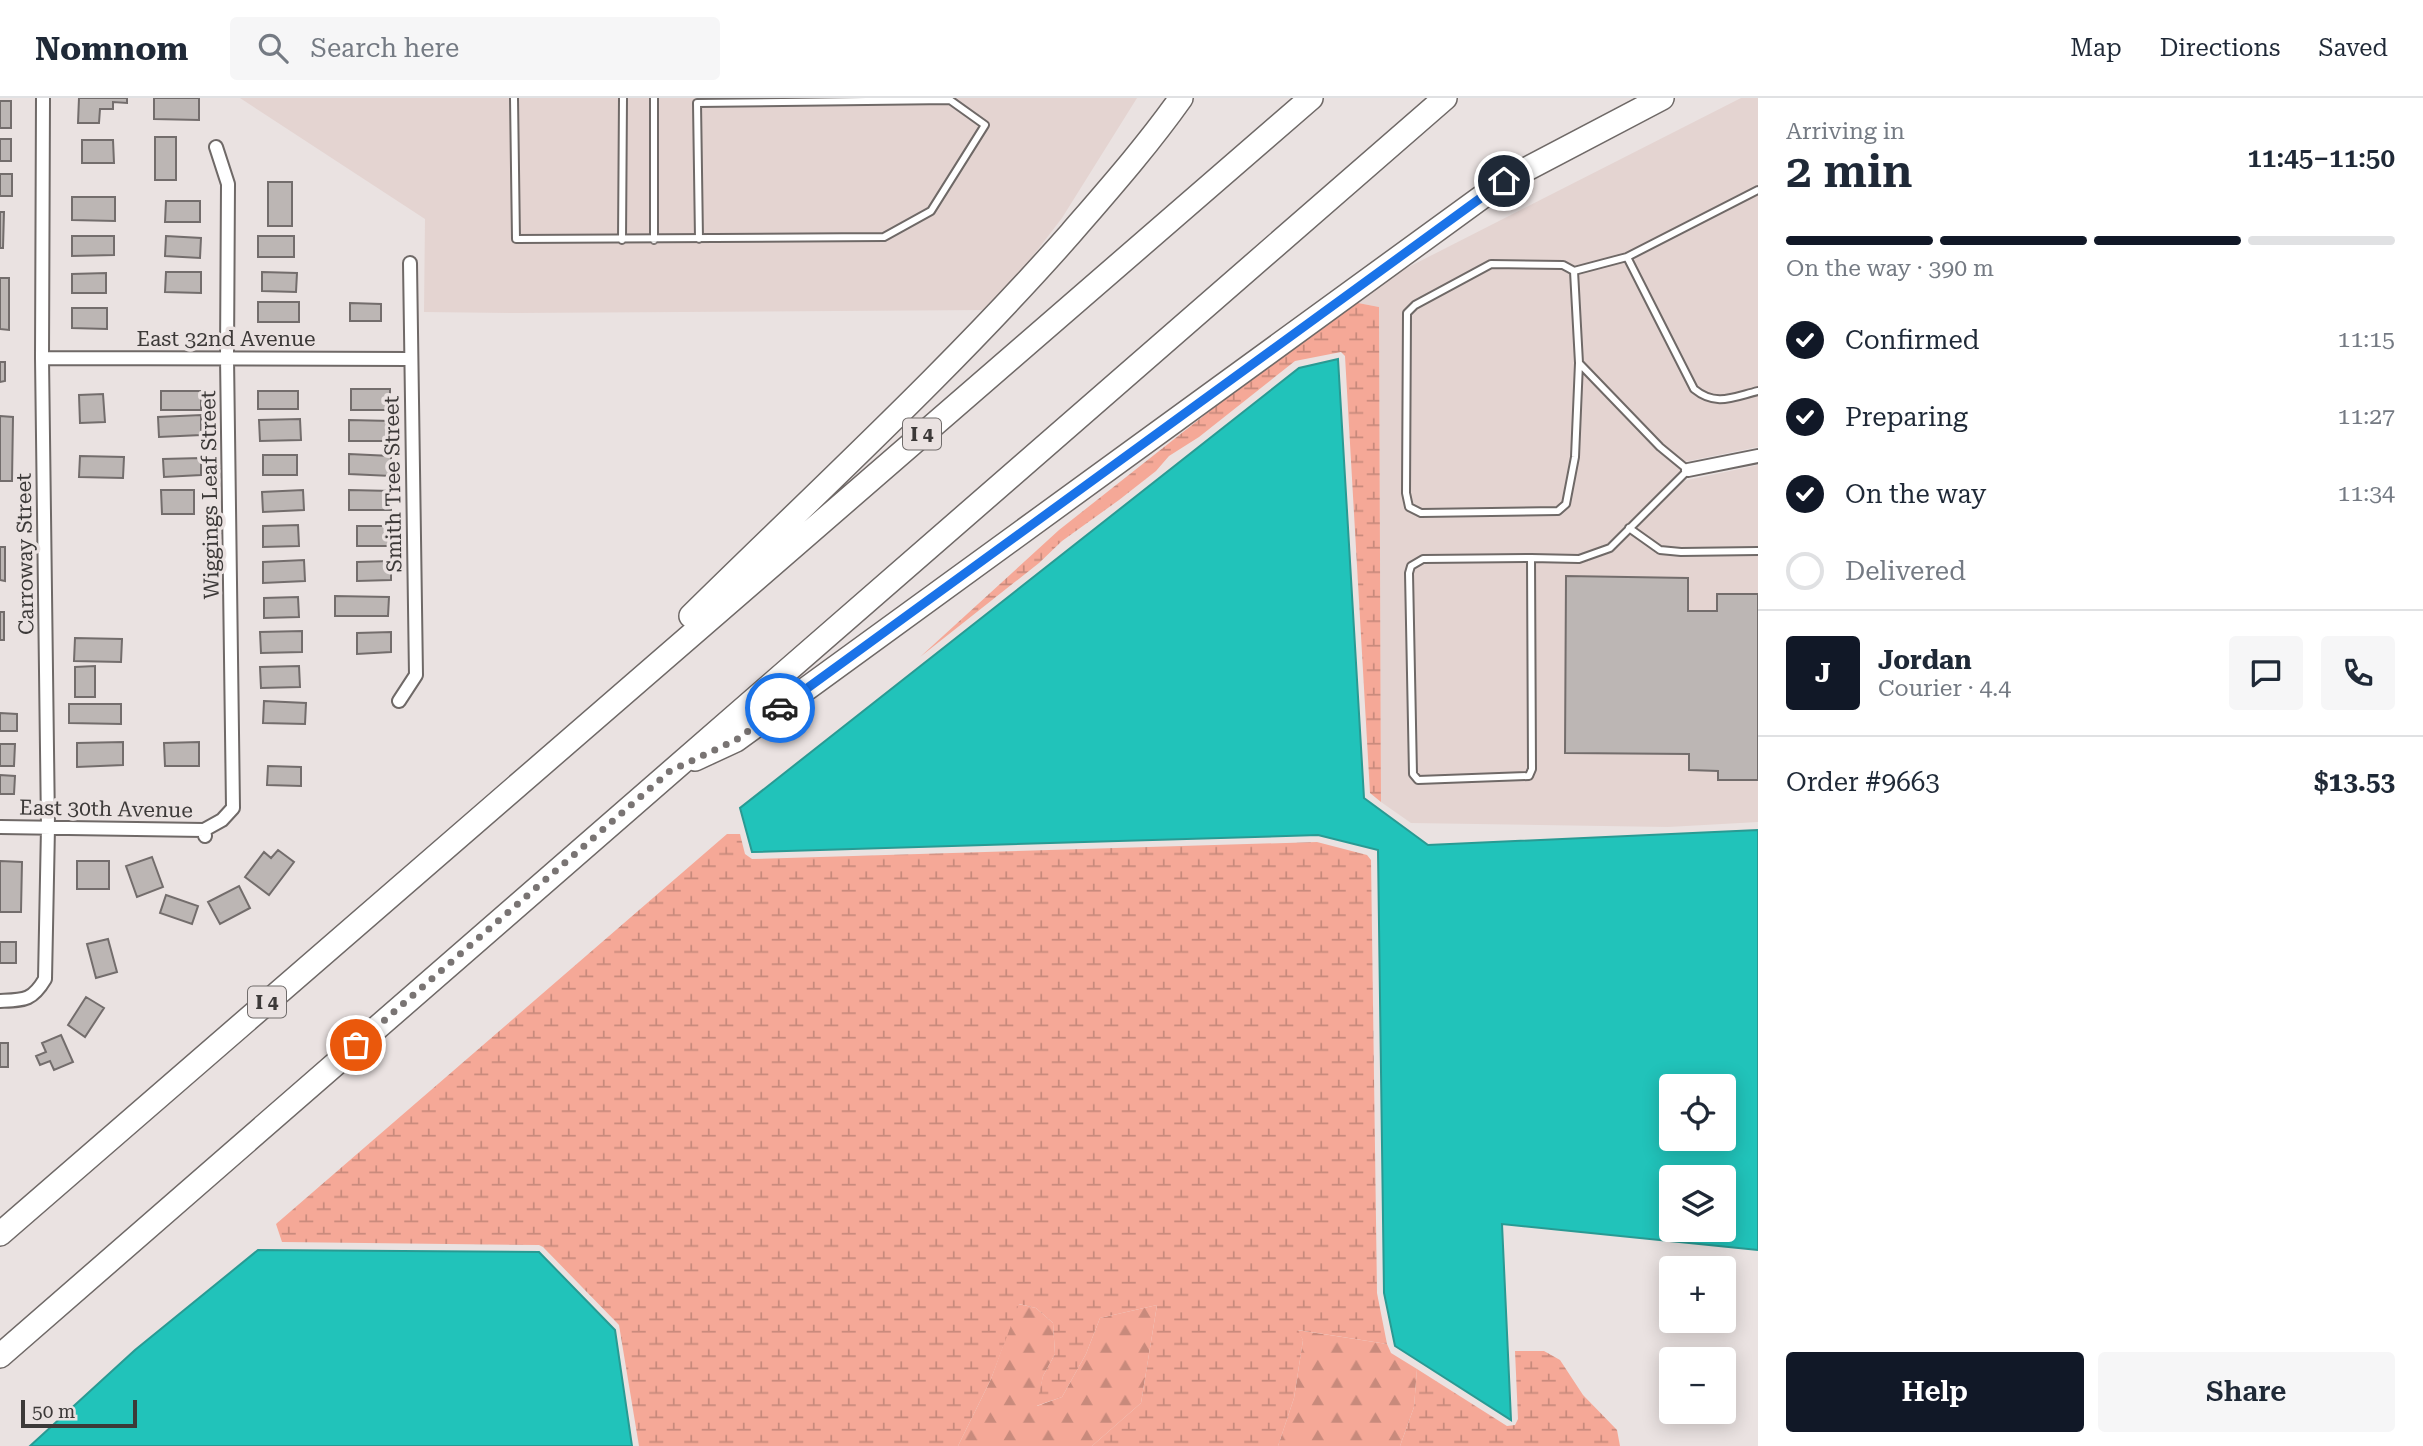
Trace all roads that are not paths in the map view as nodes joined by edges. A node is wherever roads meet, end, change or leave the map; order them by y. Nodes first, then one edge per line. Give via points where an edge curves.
1 (43, 98) edge
2 (514, 98) edge
3 (624, 98) edge
4 (654, 98) edge
5 (1182, 98) edge
6 (1311, 98) edge
7 (1445, 98) edge
8 (1662, 98) edge
9 (697, 100) edge
10 (216, 147) dead end
11 (1758, 190) edge
12 (699, 239) junction
13 (622, 240) junction
14 (654, 240) junction
15 (1627, 257) junction
16 (410, 263) dead end
17 (1574, 271) junction
18 (227, 357) junction
19 (42, 358) junction
20 (410, 359) junction
21 (1579, 363) junction
22 (1758, 391) edge
23 (1758, 456) edge
24 (1688, 470) junction
25 (1629, 528) junction
26 (1758, 551) edge
27 (1531, 558) junction
28 (399, 701) dead end
29 (533, 770) junction
30 (670, 771) junction
31 (0, 827) edge
32 (48, 827) junction
33 (205, 834) joint
34 (0, 1001) edge
35 (0, 1234) edge
36 (0, 1356) edge

1 - 19 street, Carroway Street
2 - 13 lane via 516,239
3 - 13 lane
4 - 14 lane
5 - 29 highway via 1018,293
6 - 29 highway, I 4
7 - 30 highway
8 - 30 highway via 1504,181 736,740
9 - 12 lane
9 - 12 lane via 950,100 985,125 931,211 884,237
10 - 18 street, Wiggings Leaf Street via 228,184
11 - 15 lane
12 - 14 lane
13 - 14 lane
15 - 17 lane
15 - 22 lane via 1694,389 1717,401
16 - 20 street, Smith Tree Street
17 - 21 lane
17 - 21 lane via 1563,265 1491,264 1407,313 1409,507 1421,513 1558,511 1566,504 1575,457
18 - 19 street, East 32nd Avenue
18 - 20 street, East 32nd Avenue
18 - 33 street, Wiggings Leaf Street via 233,808
19 - 32 street, Carroway Street
20 - 28 street, Smith Tree Street via 416,675
21 - 24 lane
23 - 24 street
24 - 25 lane
25 - 26 lane via 1660,550
25 - 27 lane via 1611,548 1578,559
27 - 27 lane via 1529,776 1418,780 1413,774 1411,566 1423,559
29 - 35 highway, I 4
30 - 36 highway
31 - 32 street, East 30th Avenue
32 - 33 street, East 30th Avenue
32 - 34 street, Carroway Street via 45,979 37,992 24,1000

